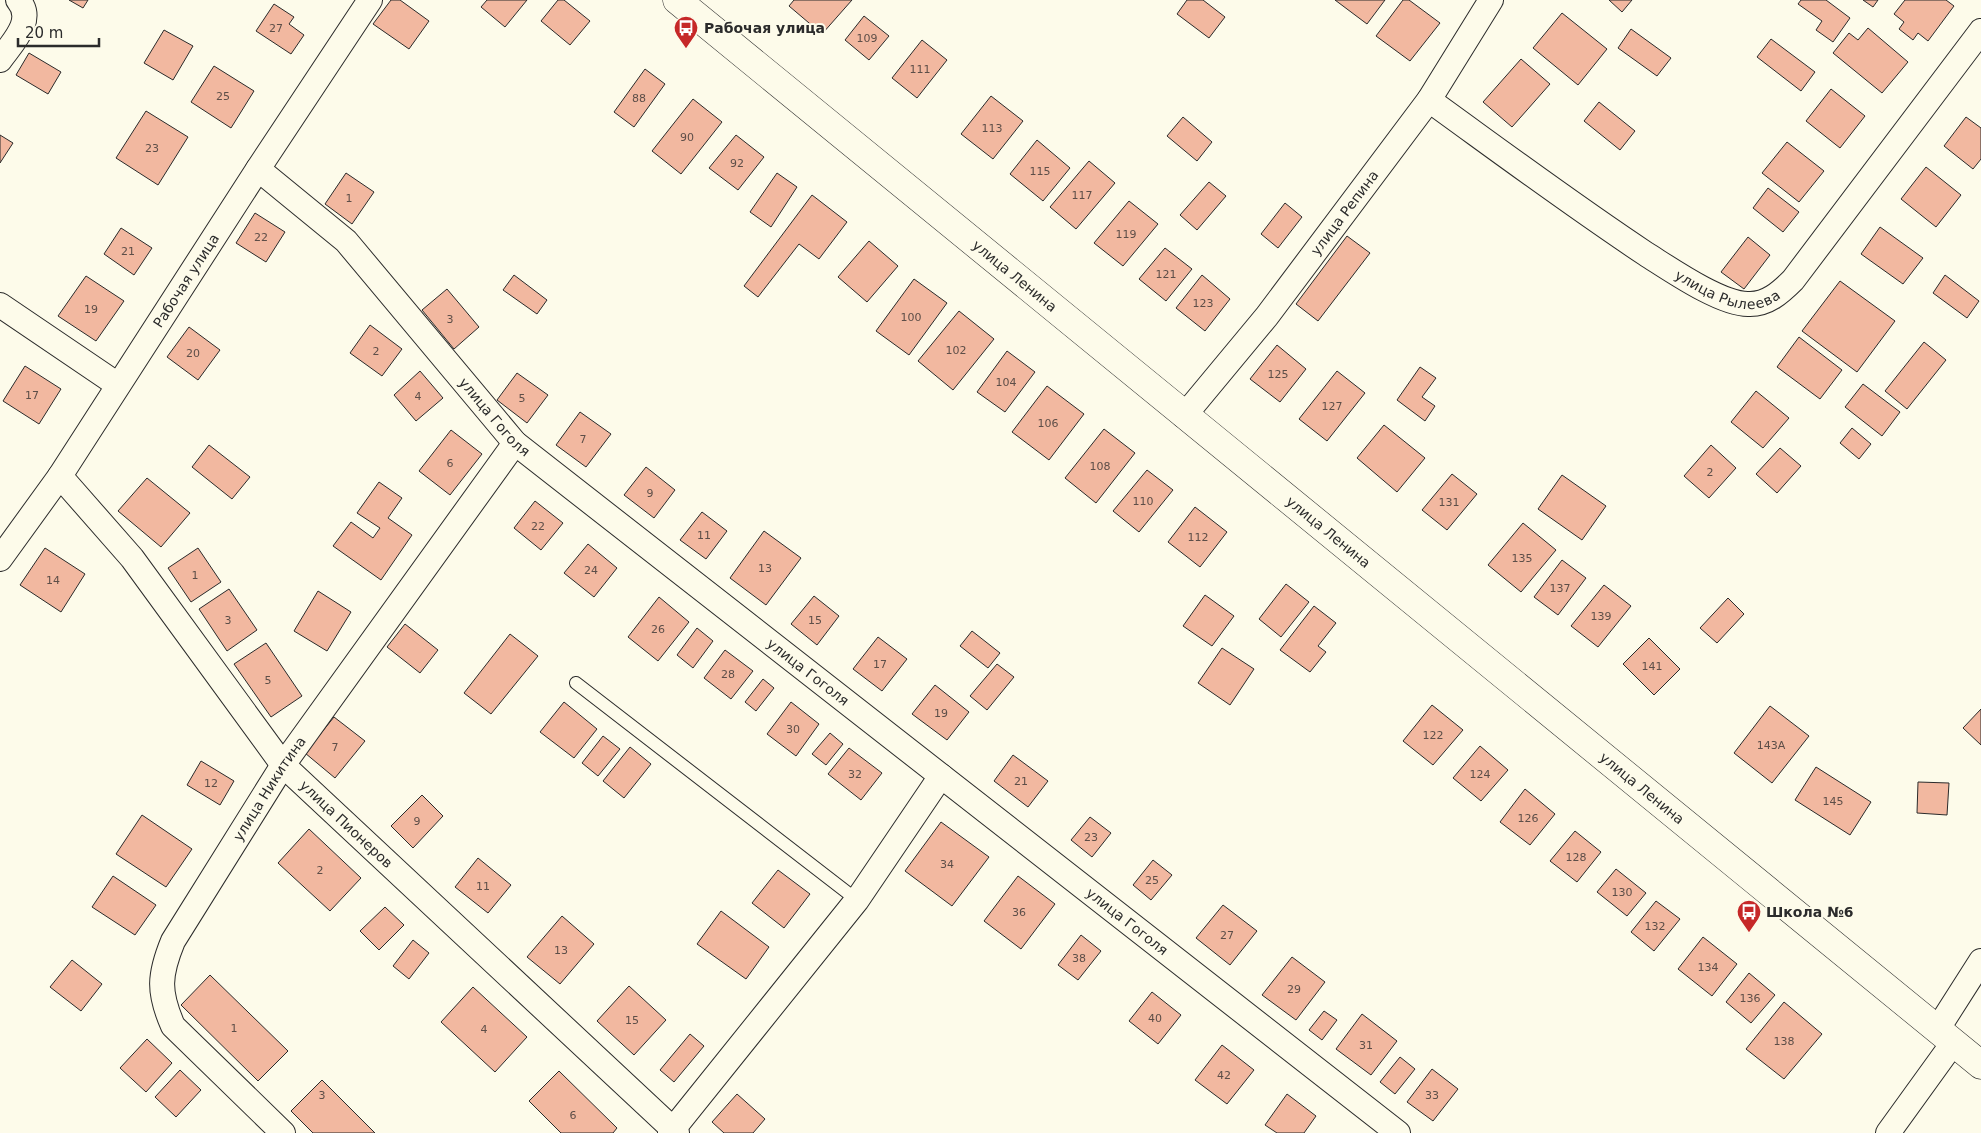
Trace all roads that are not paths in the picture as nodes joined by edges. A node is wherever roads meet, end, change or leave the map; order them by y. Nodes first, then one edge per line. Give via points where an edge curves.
1 (18, 0) edge
2 (370, 0) edge
3 (677, 0) edge
4 (1482, 3) edge
5 (1981, 31) edge
6 (0, 60) edge
7 (1429, 100) junction
8 (258, 169) junction
9 (0, 306) edge
10 (118, 386) junction
11 (1184, 416) junction
12 (515, 443) junction
13 (60, 476) junction
14 (0, 559) edge
15 (576, 683) dead end
16 (282, 764) junction
17 (941, 776) junction
18 (857, 900) junction
19 (1981, 961) edge
20 (1946, 1036) junction
21 (1981, 1065) edge
22 (673, 1132) edge
23 (283, 1133) edge
24 (1398, 1133) edge
25 (1888, 1133) edge

1 - 6 street via 25,12 25,20
2 - 8 street, Рабочая улица
3 - 11 street, улица Ленина
4 - 7 street, улица Репина
5 - 7 street, улица Рылеева via 1794,280 1774,298 1748,304 1718,296 1680,276
7 - 11 street, улица Репина via 1267,316
8 - 10 street, Рабочая улица
8 - 12 street, улица Гоголя via 346,241
9 - 10 street
10 - 13 street, Рабочая улица
11 - 20 street, улица Ленина
12 - 16 street, улица Никитина
12 - 17 street, улица Гоголя
13 - 14 street, Рабочая улица
13 - 16 street, улица Пионеров via 132,558
15 - 18 lane
16 - 22 street, улица Пионеров
16 - 23 street, улица Никитина via 173,941 163,964 161,986 164,1005 173,1026
17 - 18 street
17 - 24 street, улица Гоголя
18 - 22 street
19 - 20 street
20 - 21 street, улица Ленина
20 - 25 street

